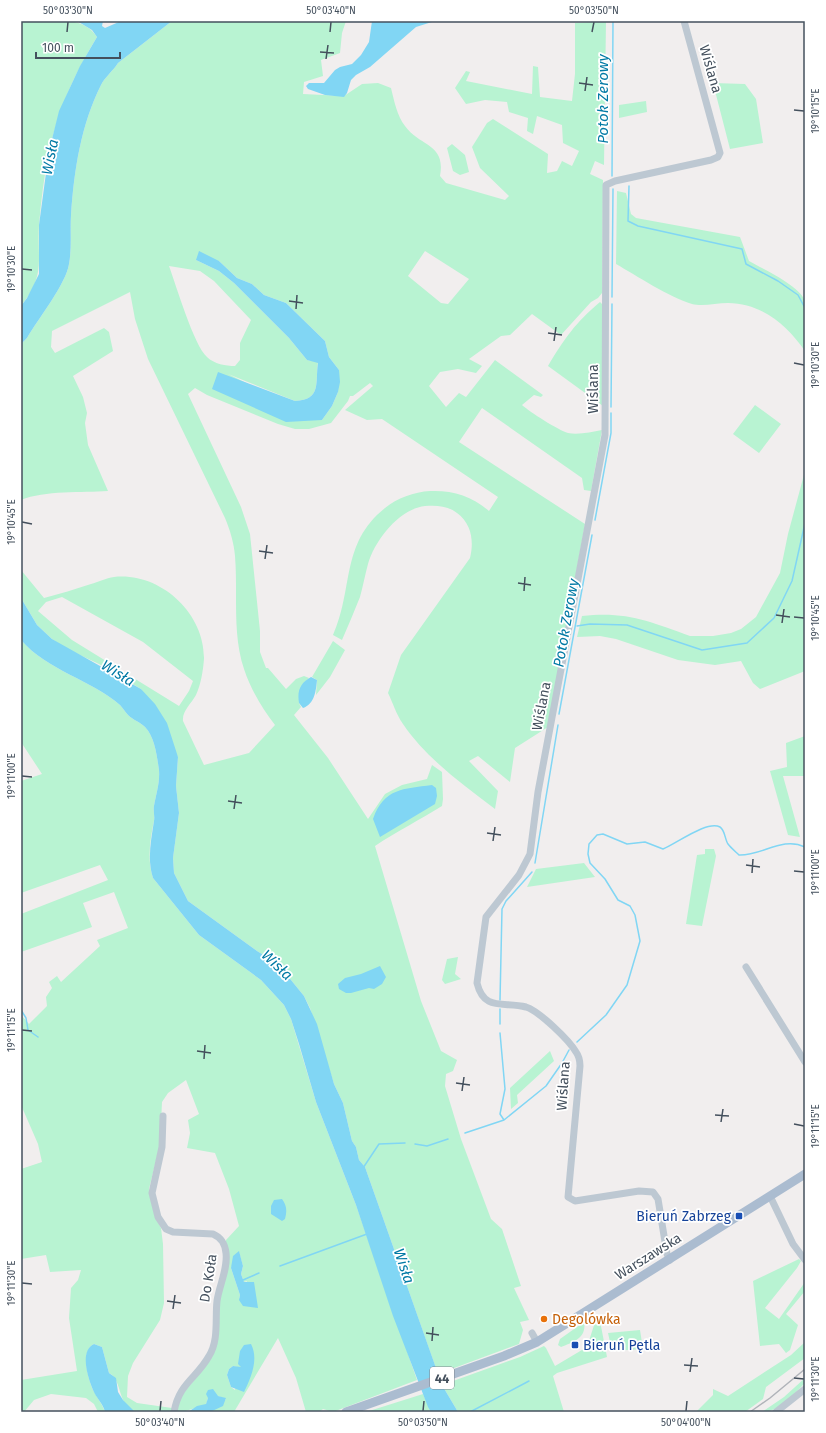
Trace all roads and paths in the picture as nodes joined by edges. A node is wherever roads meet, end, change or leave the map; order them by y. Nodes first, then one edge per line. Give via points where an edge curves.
1 (684, 21) edge
2 (746, 967) dead end
3 (805, 1062) edge
4 (164, 1116) dead end
5 (805, 1174) edge
6 (770, 1196) junction
7 (670, 1260) junction
8 (805, 1260) edge
9 (532, 1333) dead end
10 (537, 1342) junction
11 (805, 1389) edge
12 (174, 1412) edge
13 (346, 1412) edge
14 (776, 1412) edge

1 - 7 street, Wiślana via 720,153 711,160 614,181 606,185 604,435 538,792 530,854 519,875 486,917 477,982 480,993 491,1003 526,1007 534,1011 576,1051 580,1066 568,1197 574,1201 640,1191 653,1192 656,1195
2 - 3 street
4 - 12 street, Do Koła via 160,1158 152,1193 158,1217 166,1229 172,1232 213,1234 219,1237 226,1253 217,1301 213,1346 209,1356 179,1394
5 - 6 main road, Warszawska / 44
6 - 7 main road, Warszawska / 44
6 - 8 street via 795,1247
7 - 10 main road, Warszawska / 44
9 - 10 street
10 - 13 main road, Warszawska / 44
11 - 14 street

